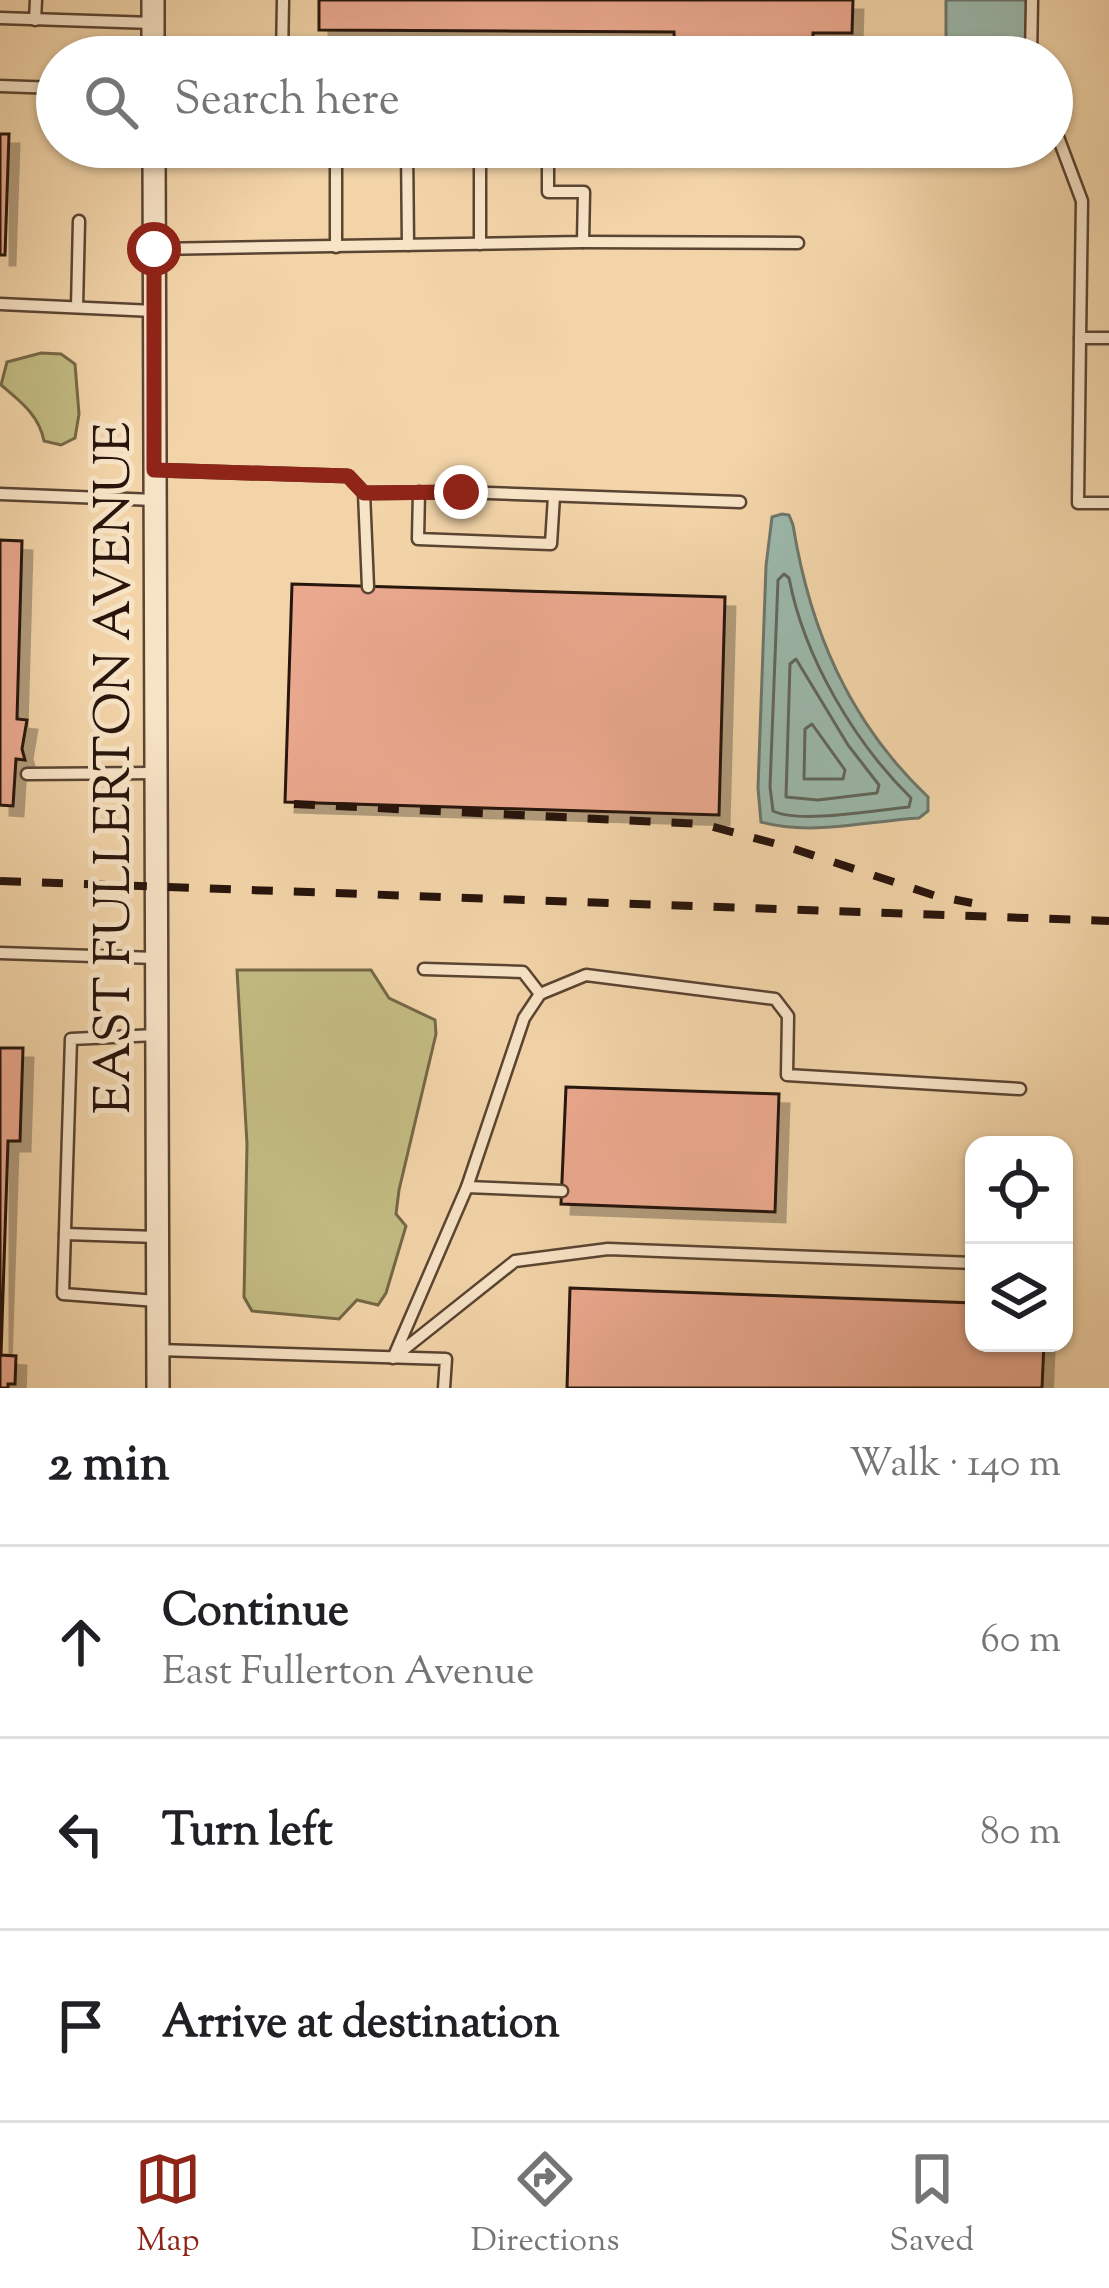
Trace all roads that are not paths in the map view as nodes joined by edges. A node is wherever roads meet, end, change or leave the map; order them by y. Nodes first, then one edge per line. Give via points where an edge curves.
1 (36, 0) edge
2 (283, 0) edge
3 (1031, 0) edge
4 (153, 12) edge
5 (0, 18) edge
6 (35, 20) junction
7 (283, 36) edge
8 (1031, 36) edge
9 (0, 86) edge
10 (36, 87) edge
11 (154, 168) edge
12 (336, 168) edge
13 (407, 168) edge
14 (480, 168) edge
15 (548, 168) edge
16 (1070, 168) edge
17 (79, 221) dead end
18 (583, 242) junction
19 (798, 243) dead end
20 (480, 244) junction
21 (408, 245) junction
22 (336, 247) junction
23 (154, 249) junction
24 (0, 304) edge
25 (77, 307) junction
26 (154, 311) junction
27 (1080, 338) junction
28 (1109, 338) edge
29 (154, 470) junction
30 (419, 492) junction
31 (364, 493) junction
32 (0, 494) edge
33 (554, 496) junction
34 (155, 500) junction
35 (740, 502) dead end
36 (1109, 503) edge
37 (368, 586) dead end
38 (156, 773) junction
39 (27, 774) dead end
40 (0, 953) edge
41 (156, 958) junction
42 (424, 969) dead end
43 (540, 994) junction
44 (157, 1035) junction
45 (1020, 1089) dead end
46 (467, 1187) junction
47 (562, 1191) dead end
48 (65, 1234) junction
49 (157, 1237) junction
50 (965, 1263) edge
51 (158, 1301) junction
52 (158, 1350) junction
53 (393, 1358) junction
54 (158, 1388) edge
55 (444, 1388) edge

1 - 6 lane
2 - 7 lane
3 - 8 lane
4 - 6 lane
5 - 6 lane
9 - 10 lane
11 - 23 street, EAST FULLERTON AVENUE
12 - 22 lane
13 - 21 lane
14 - 20 lane
15 - 18 lane via 548,192 584,192
16 - 27 lane via 1082,201
17 - 25 lane
18 - 19 lane
18 - 20 lane
20 - 21 lane
21 - 22 lane
22 - 23 lane
23 - 26 street, EAST FULLERTON AVENUE
24 - 25 lane
25 - 26 lane
26 - 29 street, EAST FULLERTON AVENUE
27 - 28 lane
27 - 36 lane via 1078,503
29 - 31 lane via 348,476
29 - 34 street, EAST FULLERTON AVENUE
30 - 31 lane
30 - 33 lane
30 - 33 lane via 418,539 551,544
31 - 37 lane
32 - 34 lane
33 - 35 lane
34 - 38 street, EAST FULLERTON AVENUE
38 - 39 lane
38 - 41 street, EAST FULLERTON AVENUE
40 - 41 lane
41 - 44 street, EAST FULLERTON AVENUE
42 - 43 lane via 523,972
43 - 45 lane via 600,975 775,999 788,1016 787,1076
43 - 46 lane via 524,1018
44 - 48 lane via 71,1040
44 - 49 street, EAST FULLERTON AVENUE
46 - 47 lane
46 - 53 lane
48 - 49 lane
48 - 51 lane via 63,1294
49 - 51 street, EAST FULLERTON AVENUE
50 - 53 lane via 608,1249 530,1256
51 - 52 street, EAST FULLERTON AVENUE
52 - 53 lane
52 - 54 street, EAST FULLERTON AVENUE
53 - 55 lane via 446,1360

